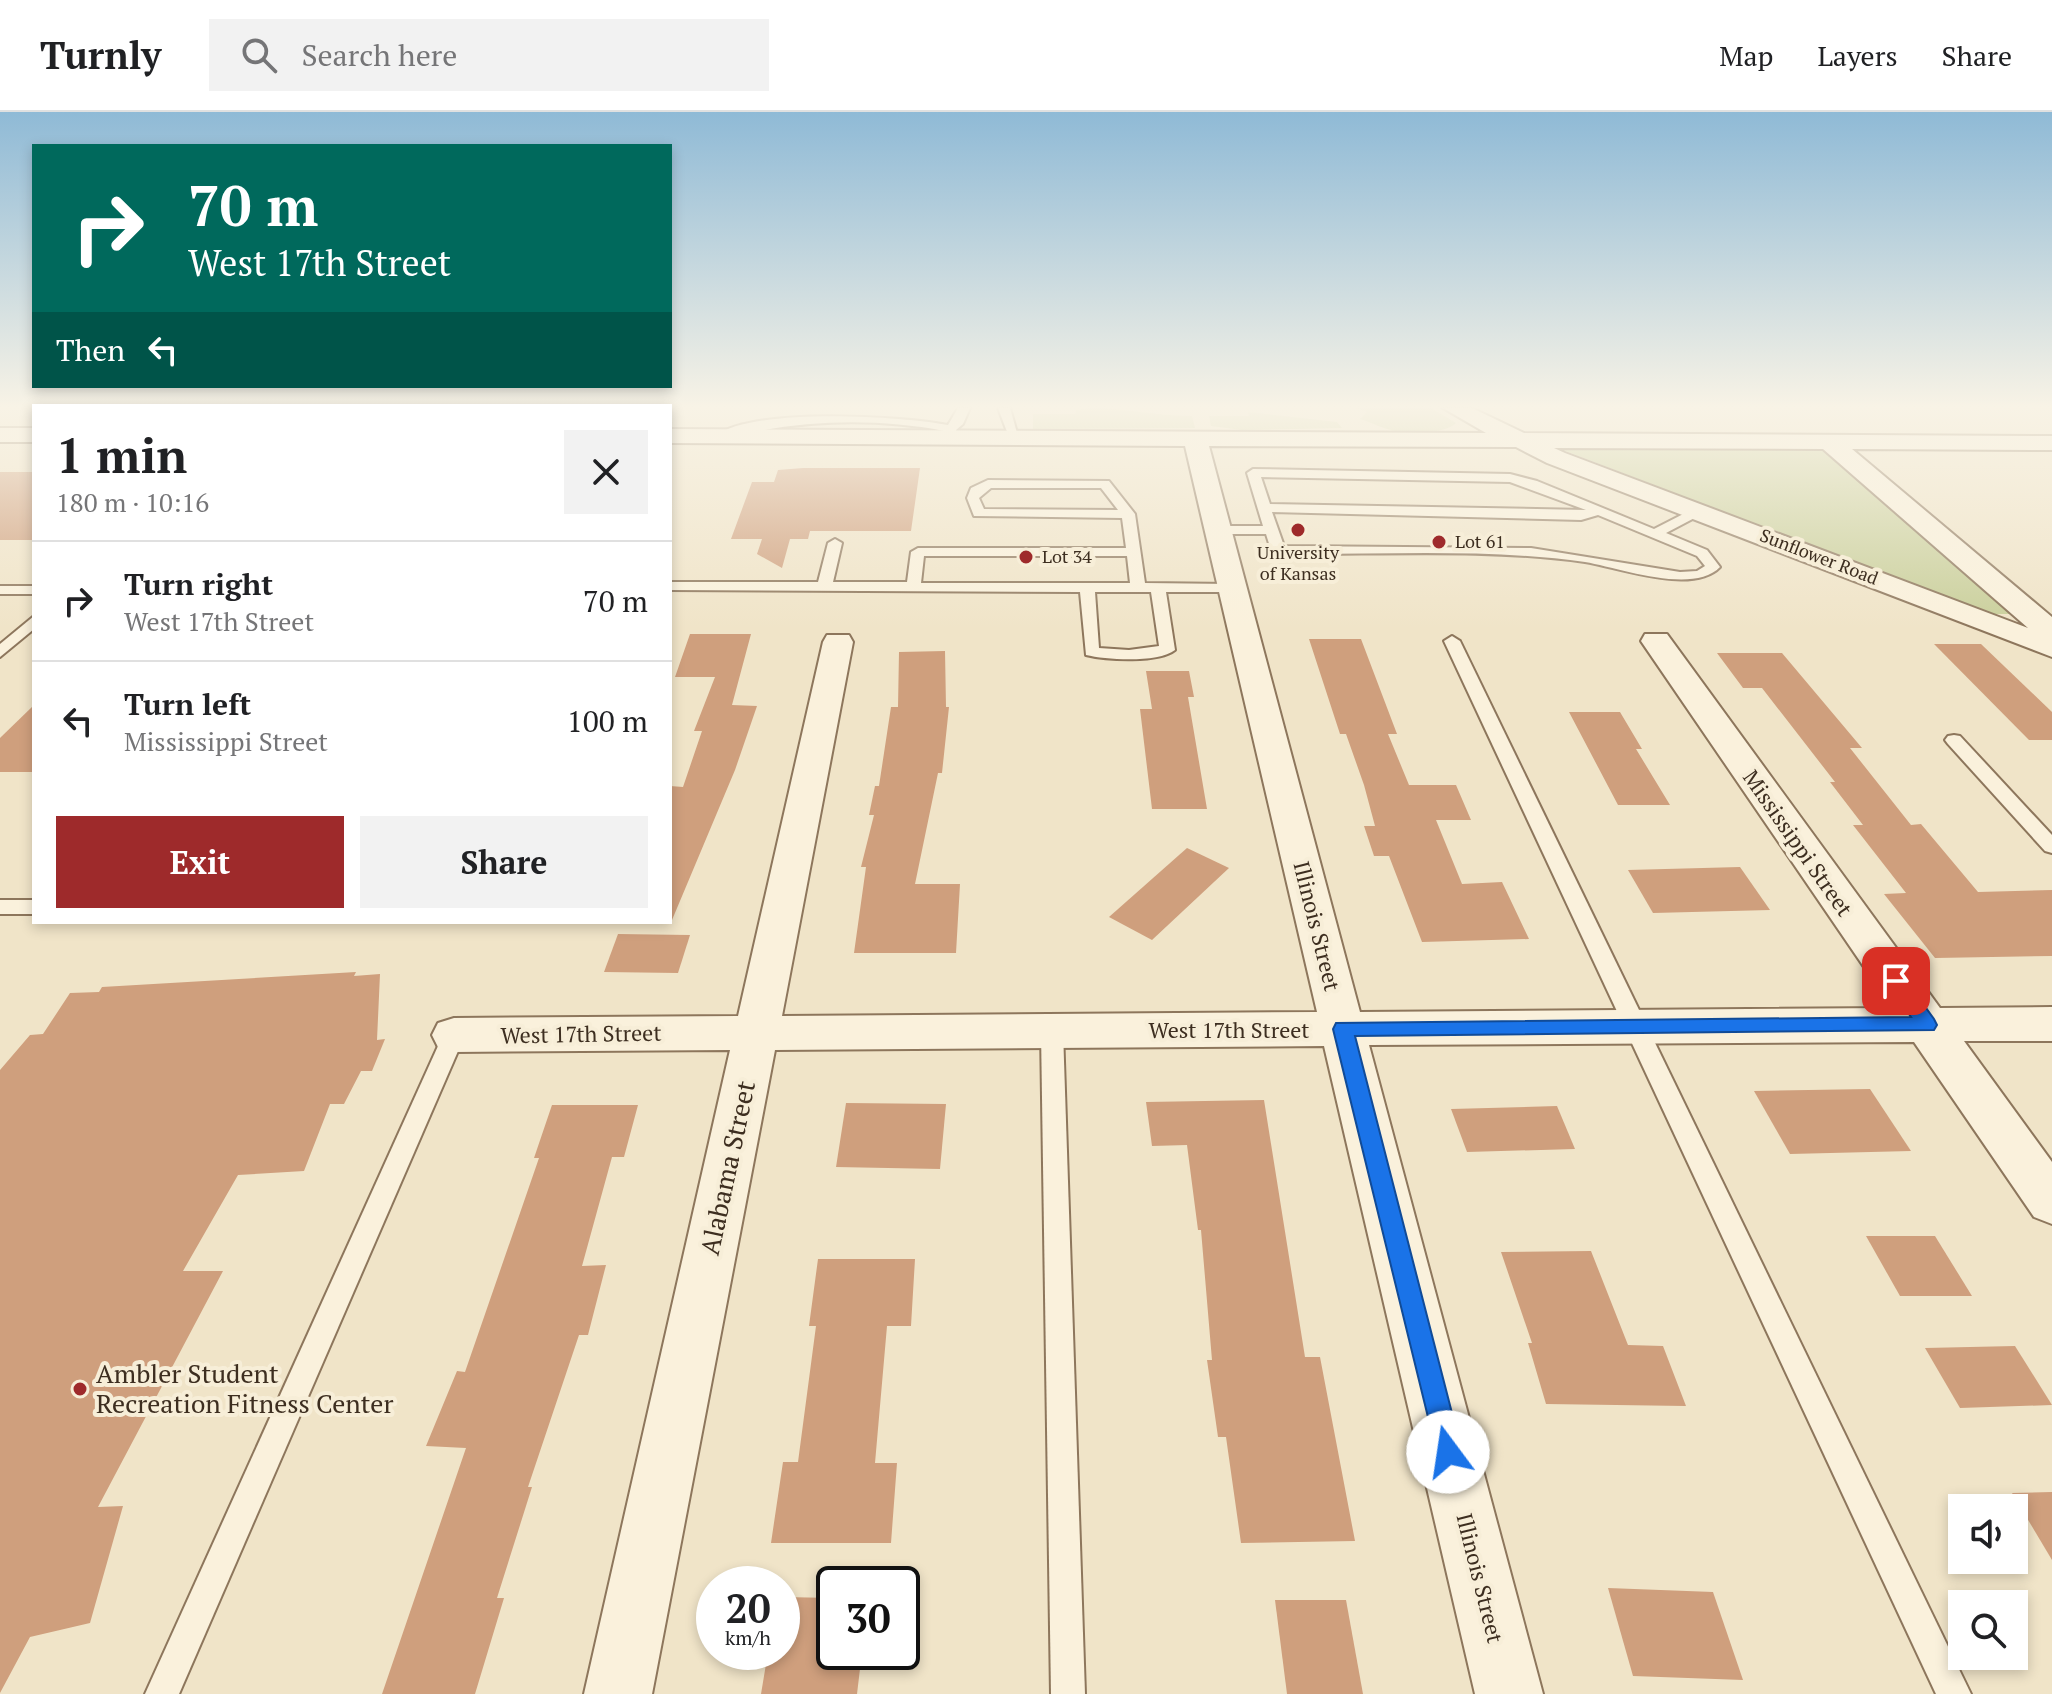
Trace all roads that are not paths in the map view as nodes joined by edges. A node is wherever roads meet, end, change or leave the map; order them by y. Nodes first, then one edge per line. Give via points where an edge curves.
1 (1205, 482) edge
2 (1256, 482) edge
3 (1520, 482) edge
4 (1623, 482) edge
5 (1876, 482) edge
6 (1264, 508) junction
7 (1598, 511) junction
8 (1697, 511) junction
9 (1128, 514) junction
10 (1217, 530) junction
11 (1271, 530) junction
12 (1655, 534) junction
13 (835, 543) dead end
14 (1134, 552) junction
15 (672, 586) edge
16 (824, 588) junction
17 (913, 588) junction
18 (1087, 588) junction
19 (1138, 588) junction
20 (1158, 588) junction
21 (1232, 588) junction
22 (0, 590) edge
23 (32, 590) edge
24 (32, 623) edge
25 (2052, 633) edge
26 (1452, 641) dead end
27 (1656, 641) dead end
28 (838, 642) dead end
29 (2052, 648) edge
30 (0, 652) edge
31 (1954, 740) dead end
32 (2052, 847) edge
33 (0, 907) edge
34 (32, 907) edge
35 (2052, 1024) edge
36 (1927, 1025) junction
37 (1636, 1026) junction
38 (1343, 1029) junction
39 (1052, 1031) junction
40 (757, 1032) junction
41 (454, 1035) joint
42 (2052, 1202) edge
43 (162, 1694) edge
44 (618, 1694) edge
45 (1068, 1694) edge
46 (1509, 1694) edge
47 (1954, 1694) edge

1 - 10 street, Illinois Street
2 - 6 lane
3 - 7 lane
4 - 8 street, Sunflower Road
5 - 25 street
6 - 7 lane via 1581,516
6 - 11 lane
7 - 12 lane
8 - 12 lane
8 - 29 street, Sunflower Road
9 - 9 lane via 979,513 973,498 988,484 1105,484
9 - 14 lane
10 - 11 lane
10 - 21 street, Illinois Street
11 - 12 lane via 1278,550 1531,552 1664,575 1712,570 1702,553
13 - 16 lane
14 - 17 lane via 918,552
14 - 19 lane
15 - 16 lane
16 - 17 lane
17 - 18 lane
18 - 19 lane
18 - 20 lane via 1092,652 1129,655 1167,650
19 - 20 lane
20 - 21 lane
21 - 38 street, Illinois Street
22 - 23 lane
24 - 30 lane
26 - 37 lane
27 - 36 street, Mississippi Street
28 - 40 street, Alabama Street
31 - 32 lane
33 - 34 lane
35 - 36 street, West 17th Street
36 - 37 street, West 17th Street
36 - 42 street, Mississippi Street
37 - 38 street, West 17th Street
37 - 47 lane
38 - 39 street, West 17th Street
38 - 46 street, Illinois Street
39 - 40 street, West 17th Street
39 - 45 lane
40 - 41 street, West 17th Street
40 - 44 street, Alabama Street
41 - 43 lane

